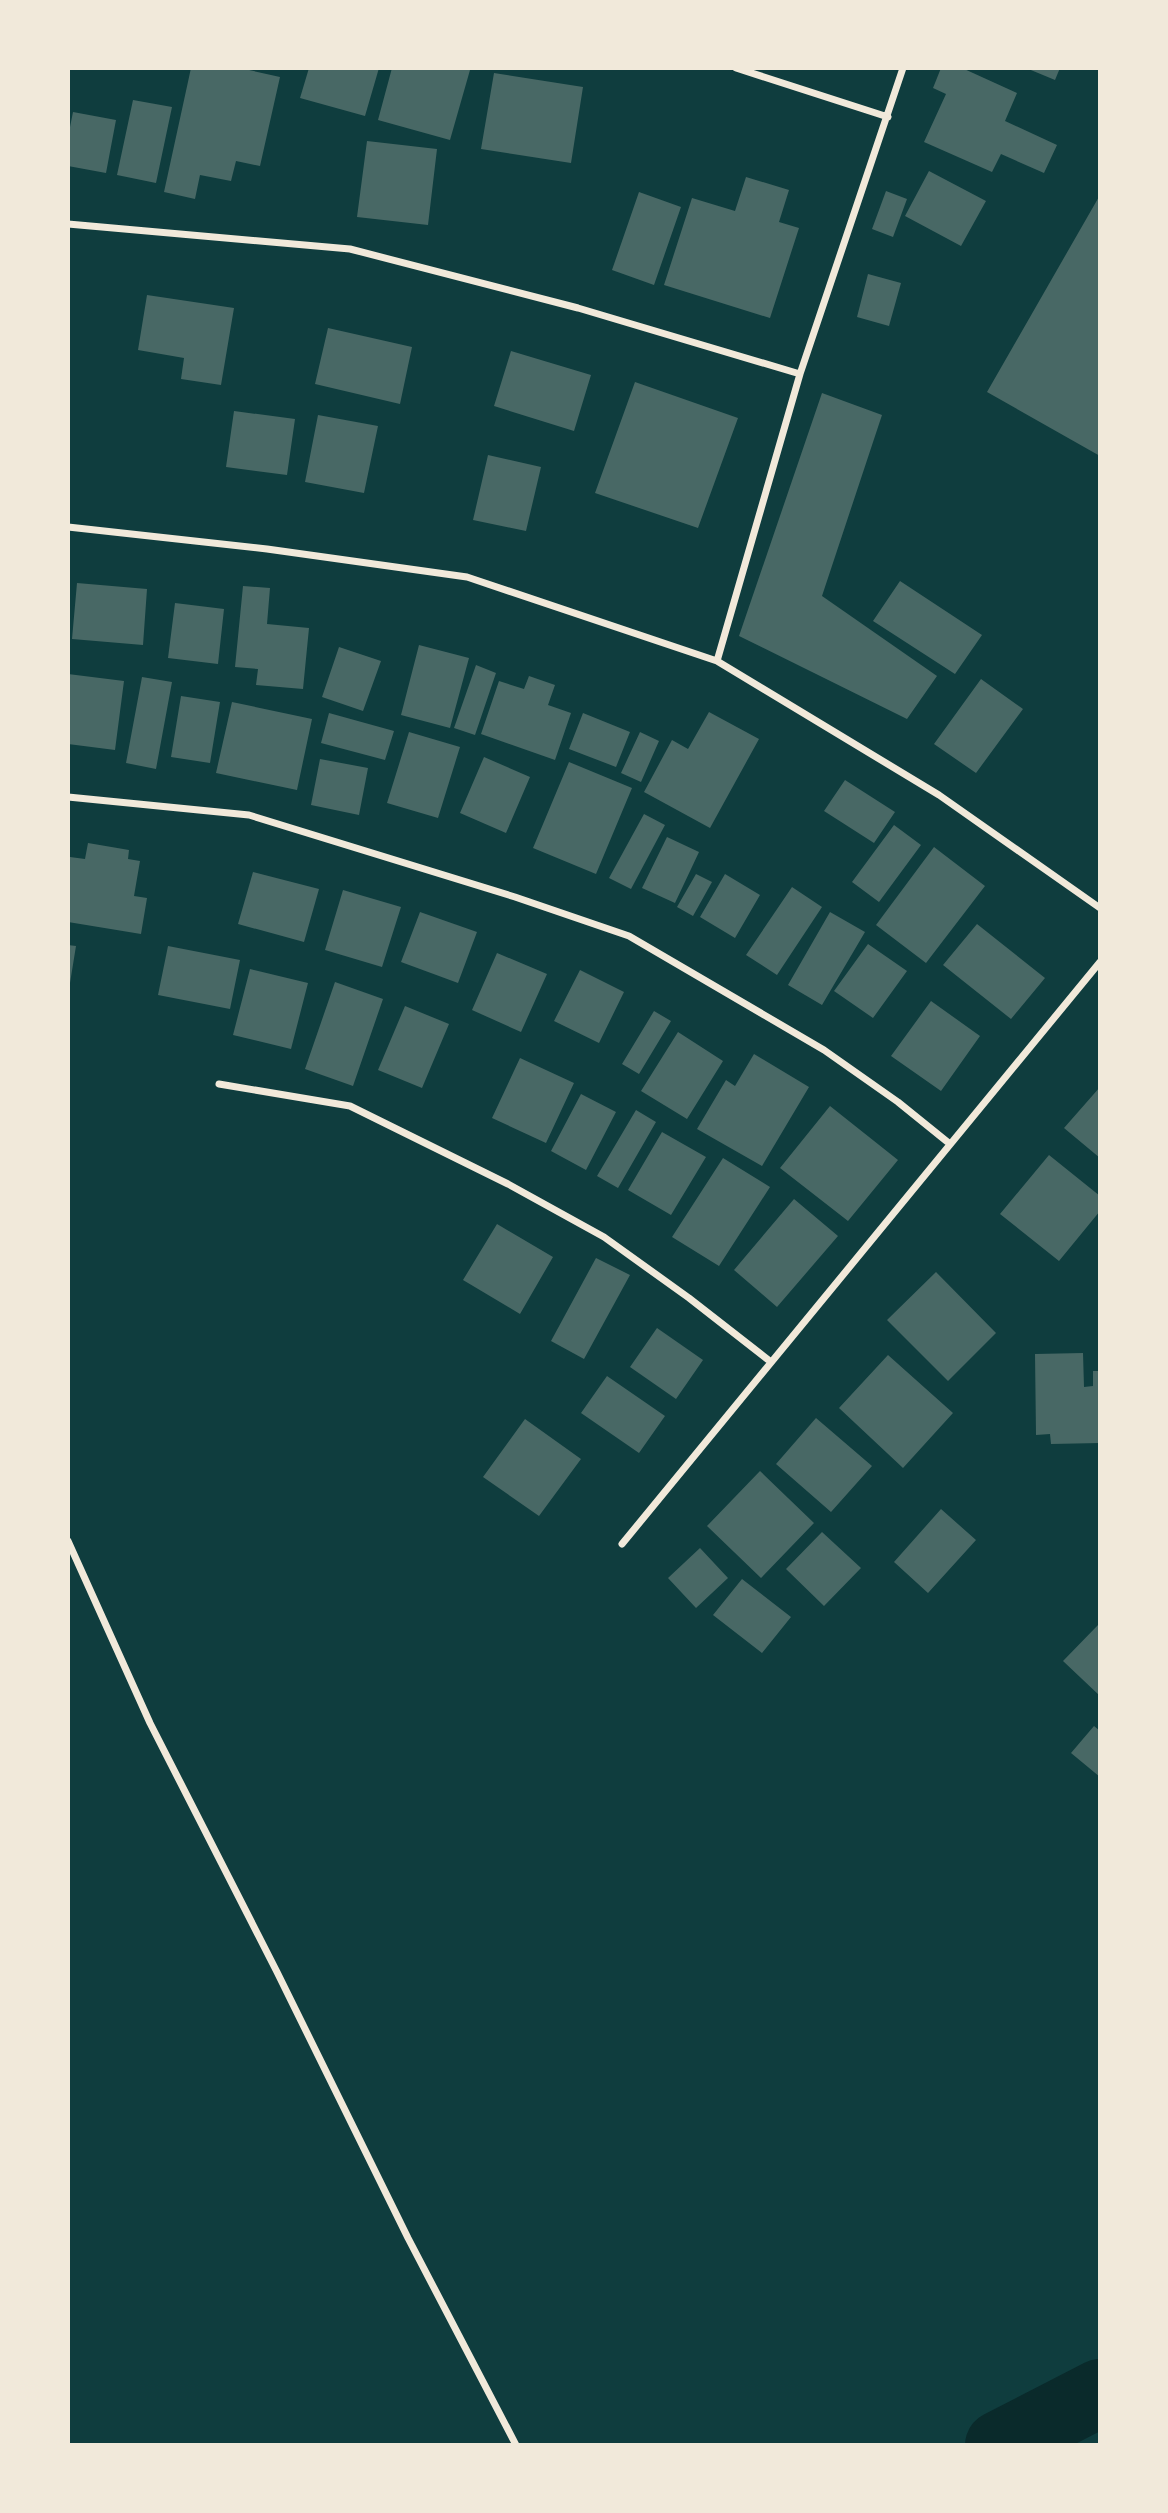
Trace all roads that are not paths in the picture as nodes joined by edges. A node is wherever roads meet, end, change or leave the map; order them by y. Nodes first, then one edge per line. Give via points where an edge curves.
1 (736, 68) edge
2 (903, 68) edge
3 (888, 117) junction
4 (68, 224) edge
5 (800, 374) junction
6 (68, 527) edge
7 (717, 661) junction
8 (68, 797) edge
9 (1100, 908) edge
10 (1100, 962) edge
11 (219, 1084) dead end
12 (950, 1144) junction
13 (771, 1362) junction
14 (68, 1541) edge
15 (622, 1544) dead end
16 (516, 2445) edge

1 - 3 street
2 - 3 street
3 - 5 street
4 - 5 street via 349,249 578,308
5 - 7 street
6 - 7 street via 467,577
7 - 9 street via 939,794
8 - 12 street via 249,815 629,936 824,1050
10 - 12 street
11 - 13 street via 350,1106 496,1178 604,1237
12 - 13 street
13 - 15 street
14 - 16 street via 150,1723

